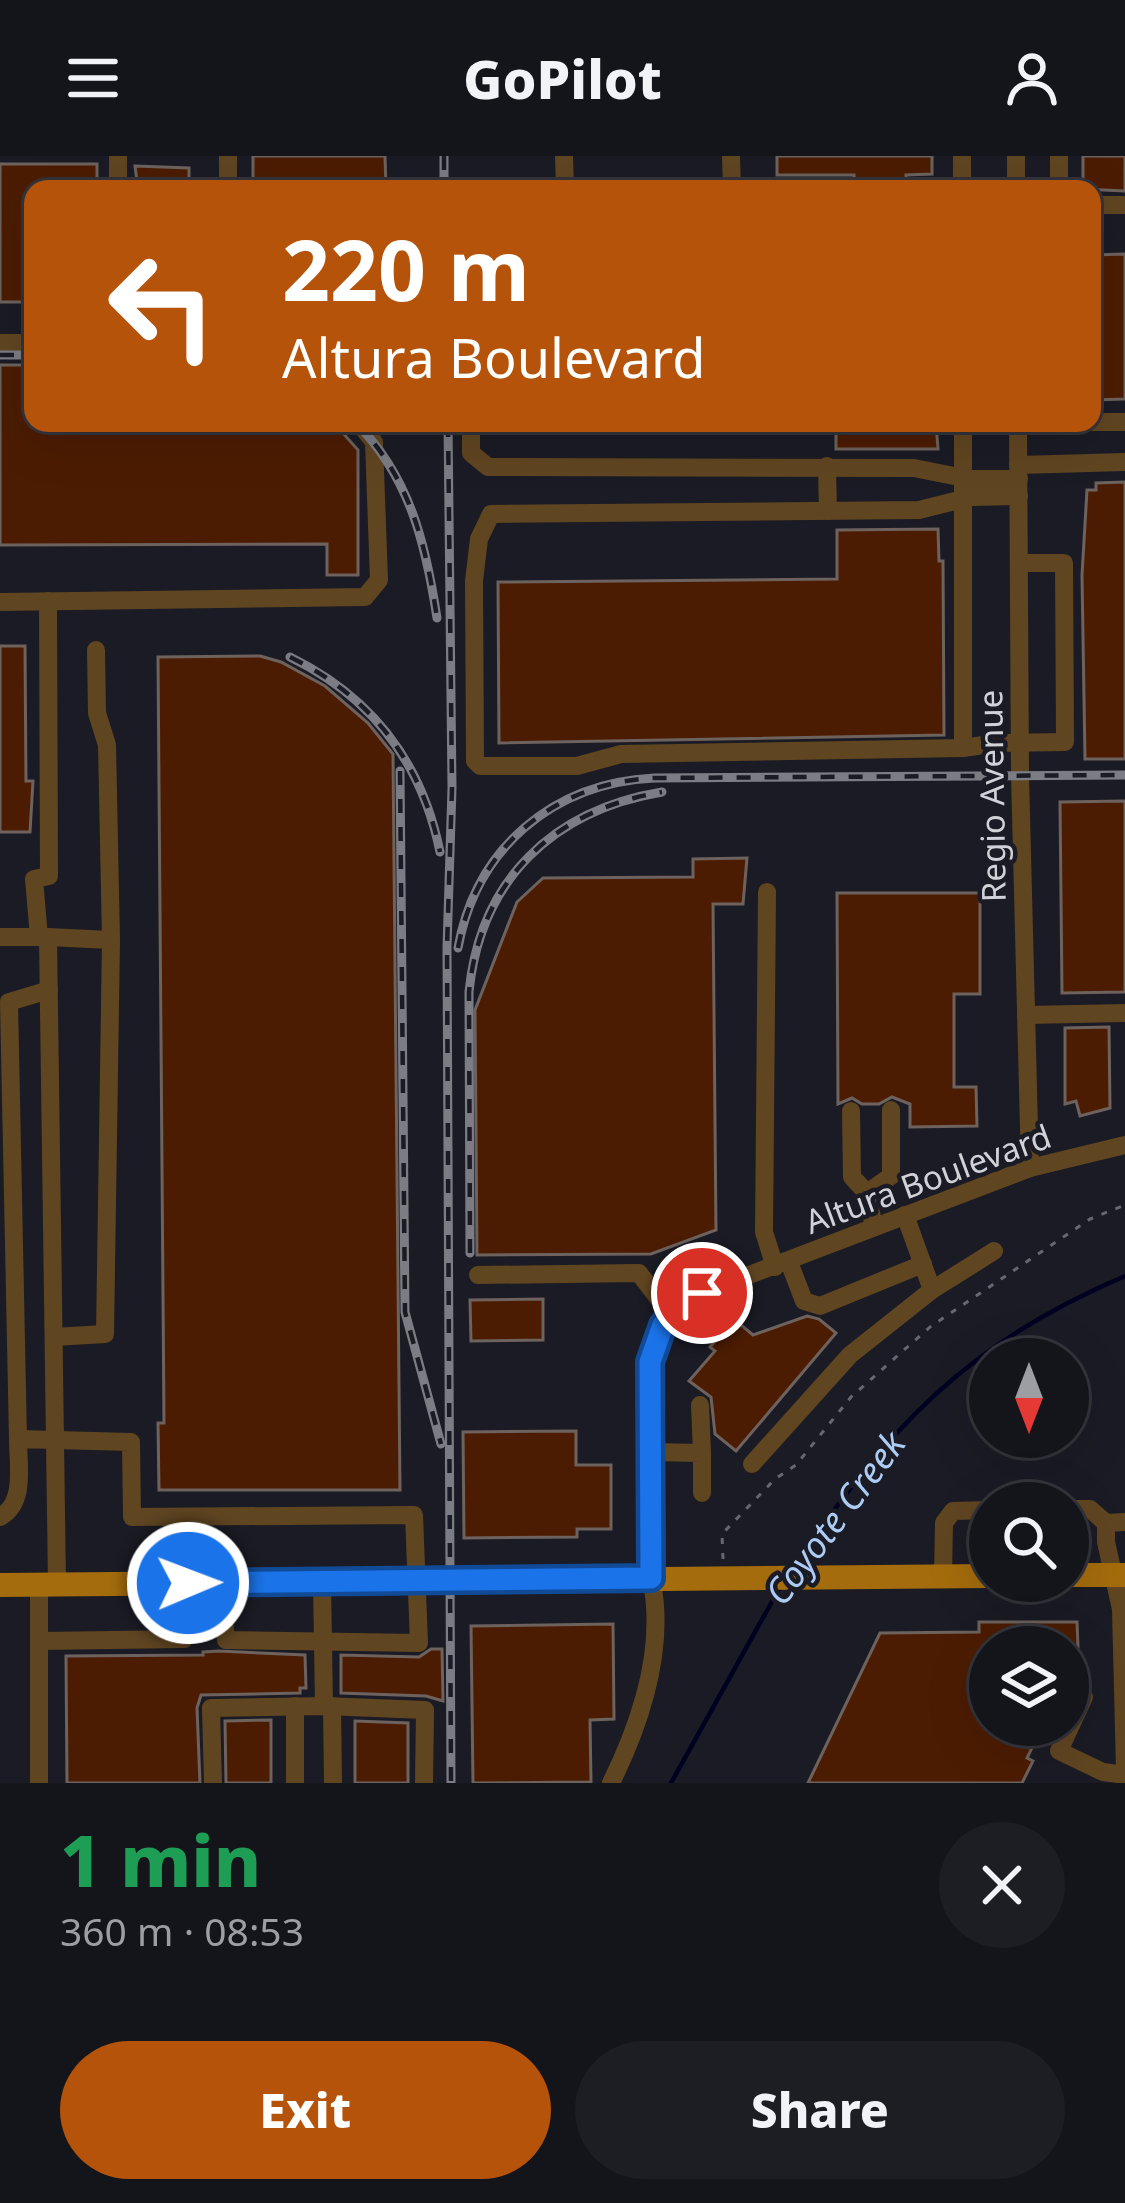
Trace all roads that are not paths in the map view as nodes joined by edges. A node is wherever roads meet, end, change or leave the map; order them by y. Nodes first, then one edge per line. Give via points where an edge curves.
1 (366, 432) edge
2 (471, 432) edge
3 (963, 432) edge
4 (1018, 432) edge
5 (1125, 462) edge
6 (827, 466) junction
7 (963, 478) junction
8 (1018, 480) junction
9 (962, 499) junction
10 (828, 511) junction
11 (1019, 563) junction
12 (48, 601) junction
13 (0, 602) edge
14 (97, 650) dead end
15 (1020, 742) junction
16 (963, 748) junction
17 (767, 892) dead end
18 (0, 937) edge
19 (44, 937) junction
20 (111, 940) junction
21 (49, 990) junction
22 (1125, 1013) edge
23 (1026, 1016) junction
24 (891, 1110) dead end
25 (851, 1112) dead end
26 (1125, 1145) edge
27 (1030, 1168) junction
28 (867, 1193) junction
29 (905, 1215) junction
30 (874, 1227) junction
31 (994, 1251) dead end
32 (6, 1262) edge
33 (53, 1262) junction
34 (782, 1264) junction
35 (923, 1264) junction
36 (478, 1275) dead end
37 (932, 1290) junction
38 (671, 1316) junction
39 (54, 1337) junction
40 (700, 1405) dead end
41 (19, 1439) junction
42 (55, 1440) junction
43 (651, 1452) junction
44 (702, 1453) junction
45 (752, 1464) dead end
46 (702, 1493) dead end
47 (969, 1511) edge
48 (0, 1517) edge
49 (1115, 1522) edge
50 (1119, 1575) edge
51 (943, 1576) junction
52 (969, 1576) edge
53 (651, 1578) junction
54 (418, 1581) junction
55 (322, 1582) junction
56 (188, 1583) junction
57 (220, 1583) junction
58 (0, 1585) edge
59 (48, 1585) junction
60 (324, 1640) junction
61 (39, 1641) junction
62 (295, 1706) junction
63 (328, 1706) junction
64 (1061, 1746) edge
65 (1125, 1757) edge
66 (1124, 1776) edge
67 (38, 1783) edge
68 (213, 1783) edge
69 (295, 1783) edge
70 (333, 1783) edge
71 (424, 1783) edge
72 (611, 1783) edge

1 - 12 street via 374,442 379,580 365,597
2 - 6 street via 472,454 488,467
3 - 7 street
4 - 8 street, Regio Avenue
5 - 8 street
6 - 7 street via 922,468
6 - 10 street
7 - 8 street
7 - 9 street
8 - 9 street
8 - 11 street, Regio Avenue
9 - 10 street via 919,510
9 - 16 street
10 - 16 street via 491,514 474,581 475,761 558,767 622,754
11 - 15 street, Regio Avenue
11 - 15 street via 1064,563 1065,719 1065,742
12 - 13 street
12 - 19 street via 49,876 34,879
14 - 20 street
15 - 16 street
15 - 23 street, Regio Avenue
17 - 34 street via 764,1232
18 - 19 street
19 - 20 street
19 - 21 street
20 - 39 street via 105,1334
21 - 32 street via 9,1002
21 - 33 street
22 - 23 street
23 - 27 street, Regio Avenue
24 - 28 street via 891,1176
25 - 28 street via 852,1177
26 - 27 street, Altura Boulevard
27 - 29 street, Altura Boulevard
28 - 30 street
29 - 30 street, Altura Boulevard
29 - 35 street
30 - 34 street, Altura Boulevard
31 - 37 street
32 - 33 street
32 - 41 street
33 - 39 street
34 - 35 street via 804,1300 820,1306
34 - 38 street, Altura Boulevard via 702,1293
35 - 37 street
36 - 38 street via 639,1274
37 - 45 street via 850,1355
38 - 43 street via 650,1362
39 - 42 street
40 - 44 street
41 - 42 street
41 - 48 street via 18,1498
42 - 54 street via 131,1442 132,1517 414,1515
42 - 59 street
43 - 44 street
43 - 53 street
44 - 46 street
47 - 51 street via 953,1511 944,1523
49 - 50 street
50 - 65 street
51 - 52 main road
51 - 53 main road
53 - 54 main road
53 - 72 street via 652,1664
54 - 55 main road
54 - 60 street via 418,1643
55 - 57 main road
55 - 60 street
56 - 57 main road
56 - 59 main road
56 - 61 street via 184,1639
57 - 60 street via 226,1640
58 - 59 main road
59 - 61 street
60 - 63 street
61 - 67 street
62 - 63 street
62 - 68 street via 211,1708
62 - 69 street
63 - 70 street
63 - 71 street via 425,1710
64 - 66 street
65 - 66 street

